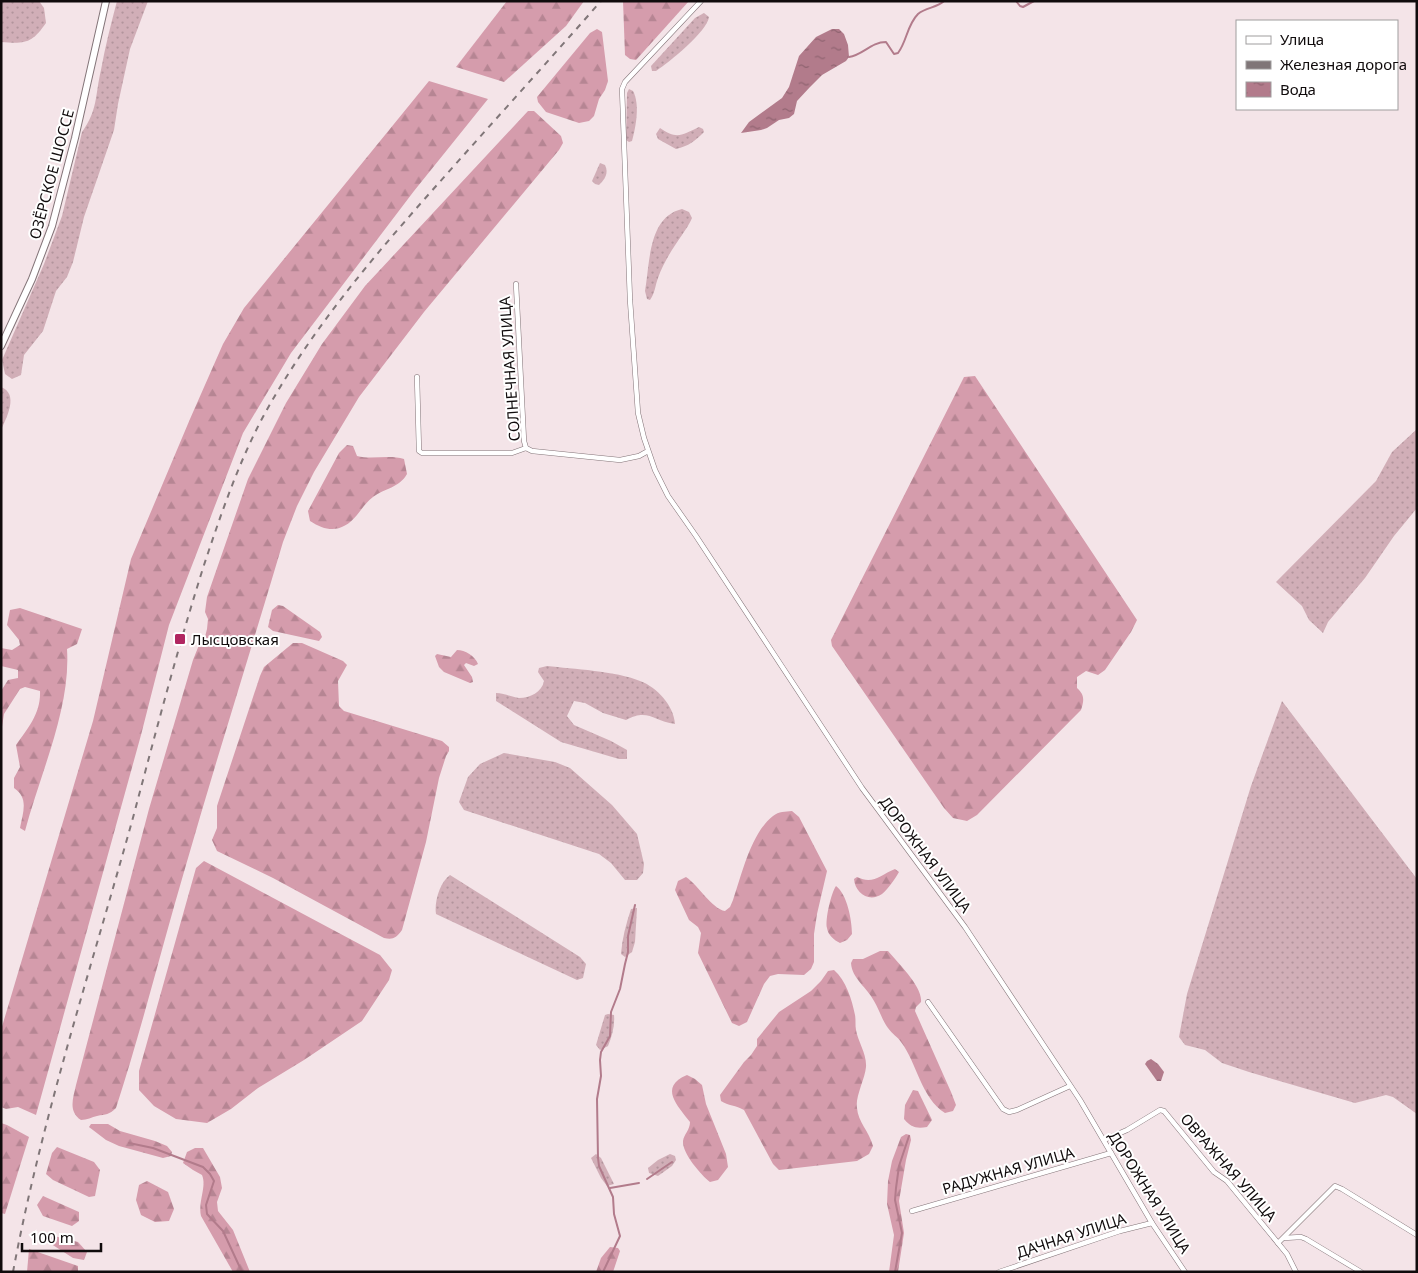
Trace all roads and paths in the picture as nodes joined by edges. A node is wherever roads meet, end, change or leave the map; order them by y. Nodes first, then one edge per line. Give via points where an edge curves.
1 (106, 1) edge
2 (701, 1) edge
3 (516, 284) dead end
4 (1, 346) edge
5 (417, 377) dead end
6 (526, 448) junction
7 (648, 451) junction
8 (928, 1002) dead end
9 (1070, 1086) junction
10 (1104, 1140) junction
11 (1111, 1153) junction
12 (912, 1211) dead end
13 (1152, 1223) junction
14 (1417, 1235) edge
15 (1284, 1238) junction
16 (1278, 1243) junction
17 (999, 1272) edge
18 (1185, 1272) edge
19 (1296, 1272) edge
20 (1361, 1272) edge

1 - 4 main road, ОЗЁРСКОЕ ШОССЕ via 52,226
2 - 7 street, ДОРОЖНАЯ УЛИЦА via 622,89 638,413
3 - 6 street, СОЛНЕЧНАЯ УЛИЦА
5 - 6 street via 419,451 422,453 512,453
6 - 7 street, СОЛНЕЧНАЯ УЛИЦА via 620,460
7 - 9 street, ДОРОЖНАЯ УЛИЦА via 673,504 862,788 965,927
8 - 9 street via 1003,1109 1009,1112 1017,1110
9 - 10 street, ДОРОЖНАЯ УЛИЦА
10 - 11 street, ДОРОЖНАЯ УЛИЦА
10 - 16 street, ОВРАЖНАЯ УЛИЦА via 1160,1110 1164,1111
11 - 12 street, РАДУЖНАЯ УЛИЦА
11 - 13 street, ДОРОЖНАЯ УЛИЦА
13 - 17 street, ДАЧНАЯ УЛИЦА via 1120,1230
13 - 18 street, ДОРОЖНАЯ УЛИЦА
14 - 15 street via 1335,1186
15 - 16 street
15 - 20 street via 1306,1239
16 - 19 street, ОВРАЖНАЯ УЛИЦА

